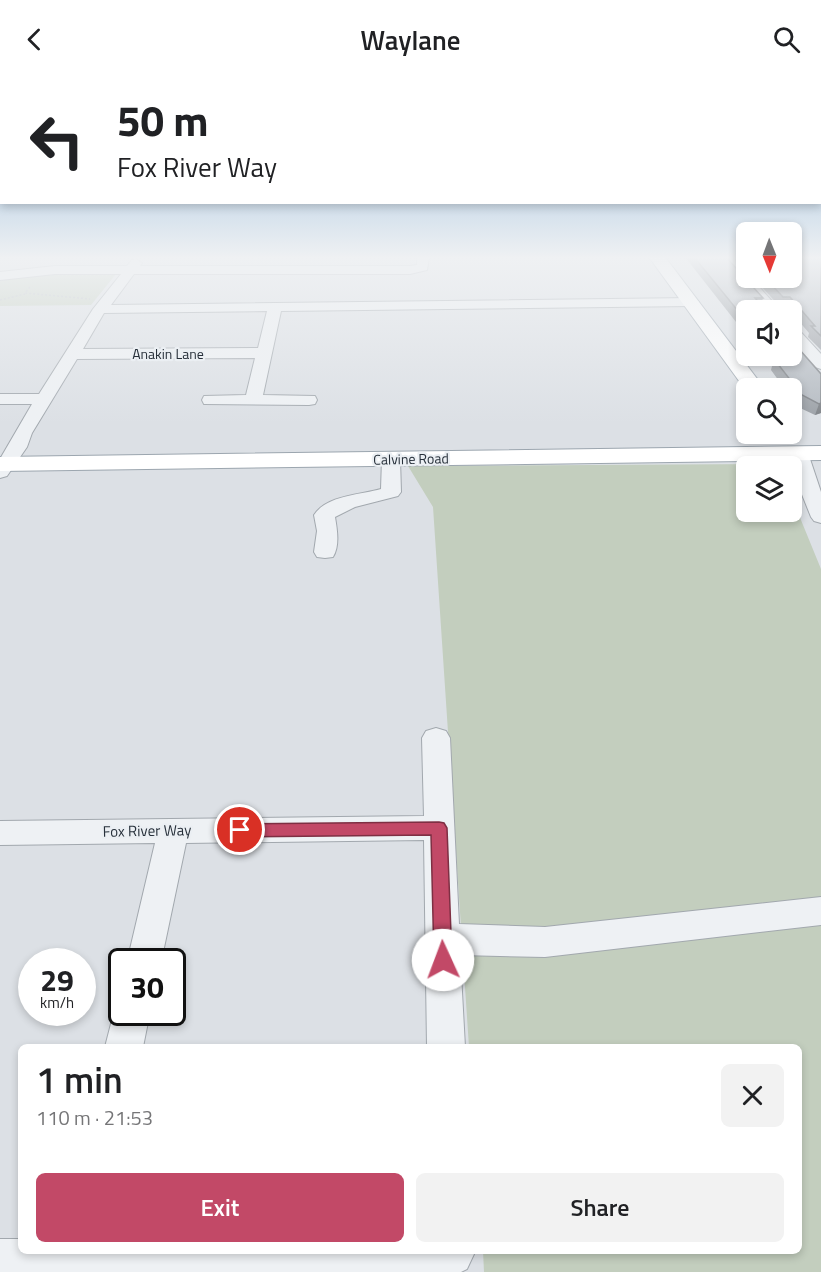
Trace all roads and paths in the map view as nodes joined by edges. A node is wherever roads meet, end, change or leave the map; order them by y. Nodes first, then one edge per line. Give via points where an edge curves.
1 (98, 313) edge
2 (274, 313) edge
3 (700, 313) edge
4 (802, 341) edge
5 (263, 353) junction
6 (72, 354) junction
7 (818, 356) edge
8 (747, 378) edge
9 (0, 399) edge
10 (44, 399) junction
11 (210, 400) dead end
12 (253, 400) junction
13 (309, 400) dead end
14 (821, 441) edge
15 (800, 446) edge
16 (5, 459) edge
17 (391, 459) junction
18 (821, 473) edge
19 (821, 517) edge
20 (325, 552) dead end
21 (436, 738) dead end
22 (439, 828) junction
23 (174, 831) junction
24 (0, 833) edge
25 (821, 910) edge
26 (442, 939) junction
27 (147, 948) edge
28 (129, 1026) edge
29 (125, 1044) edge
30 (446, 1044) edge
31 (76, 1255) edge
32 (453, 1259) edge
33 (0, 1261) edge

1 - 6 street
2 - 5 street
3 - 8 main road
4 - 7 street
5 - 6 street, Anakin Lane
5 - 12 street
6 - 10 street
9 - 10 street
10 - 16 street
11 - 12 street
12 - 13 street
14 - 15 main road, Calvine Road
15 - 16 main road, Calvine Road via 402,446
15 - 17 main road, Calvine Road
15 - 18 street
15 - 19 street via 803,472
16 - 17 main road, Calvine Road
17 - 20 street via 391,492 348,501 324,515
21 - 22 street
22 - 23 street, Fox River Way
22 - 26 street
23 - 24 street, Fox River Way
23 - 27 street
25 - 26 street via 545,942
26 - 30 street
28 - 29 street
31 - 32 street
31 - 33 street

